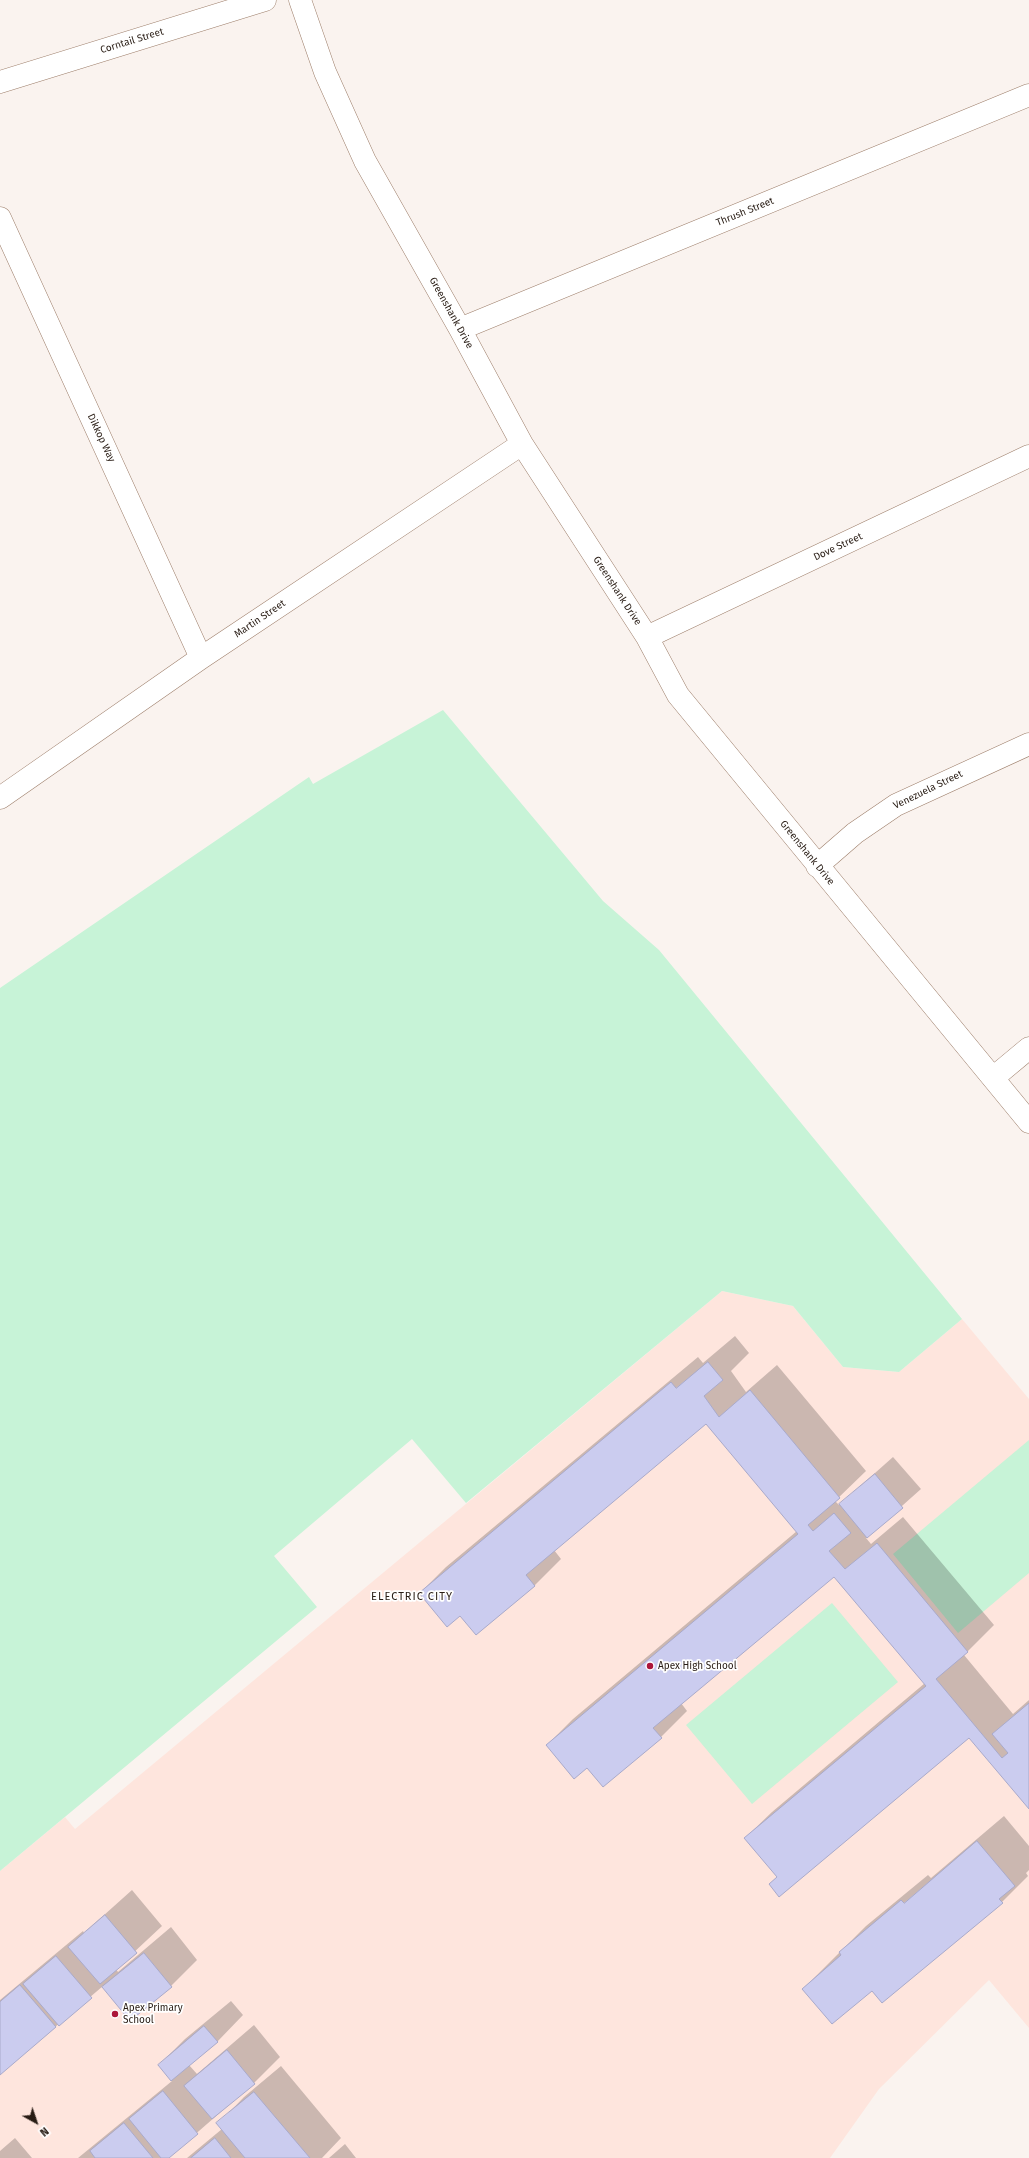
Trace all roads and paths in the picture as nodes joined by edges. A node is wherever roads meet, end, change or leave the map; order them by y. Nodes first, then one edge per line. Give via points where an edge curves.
1 (265, 0) edge
2 (300, 0) edge
3 (0, 82) edge
4 (1029, 95) edge
5 (0, 218) edge
6 (460, 329) junction
7 (522, 444) junction
8 (1029, 456) edge
9 (647, 638) junction
10 (201, 658) junction
11 (1029, 744) edge
12 (0, 798) edge
13 (817, 866) junction
14 (1029, 1048) edge
15 (992, 1078) junction
16 (1029, 1122) edge

1 - 3 street, Corntail Street
2 - 6 street, Greenshank Drive via 325,72 365,161
4 - 6 street, Thrush Street
5 - 10 street, Dikkop Way
6 - 7 street, Greenshank Drive
7 - 9 street, Greenshank Drive
7 - 10 street, Martin Street
8 - 9 street, Dove Street
9 - 13 street, Greenshank Drive via 678,695
10 - 12 street, Martin Street
11 - 13 street, Venezuela Street via 896,805 855,833
13 - 15 street, Greenshank Drive
14 - 15 street
15 - 16 street, Greenshank Drive

